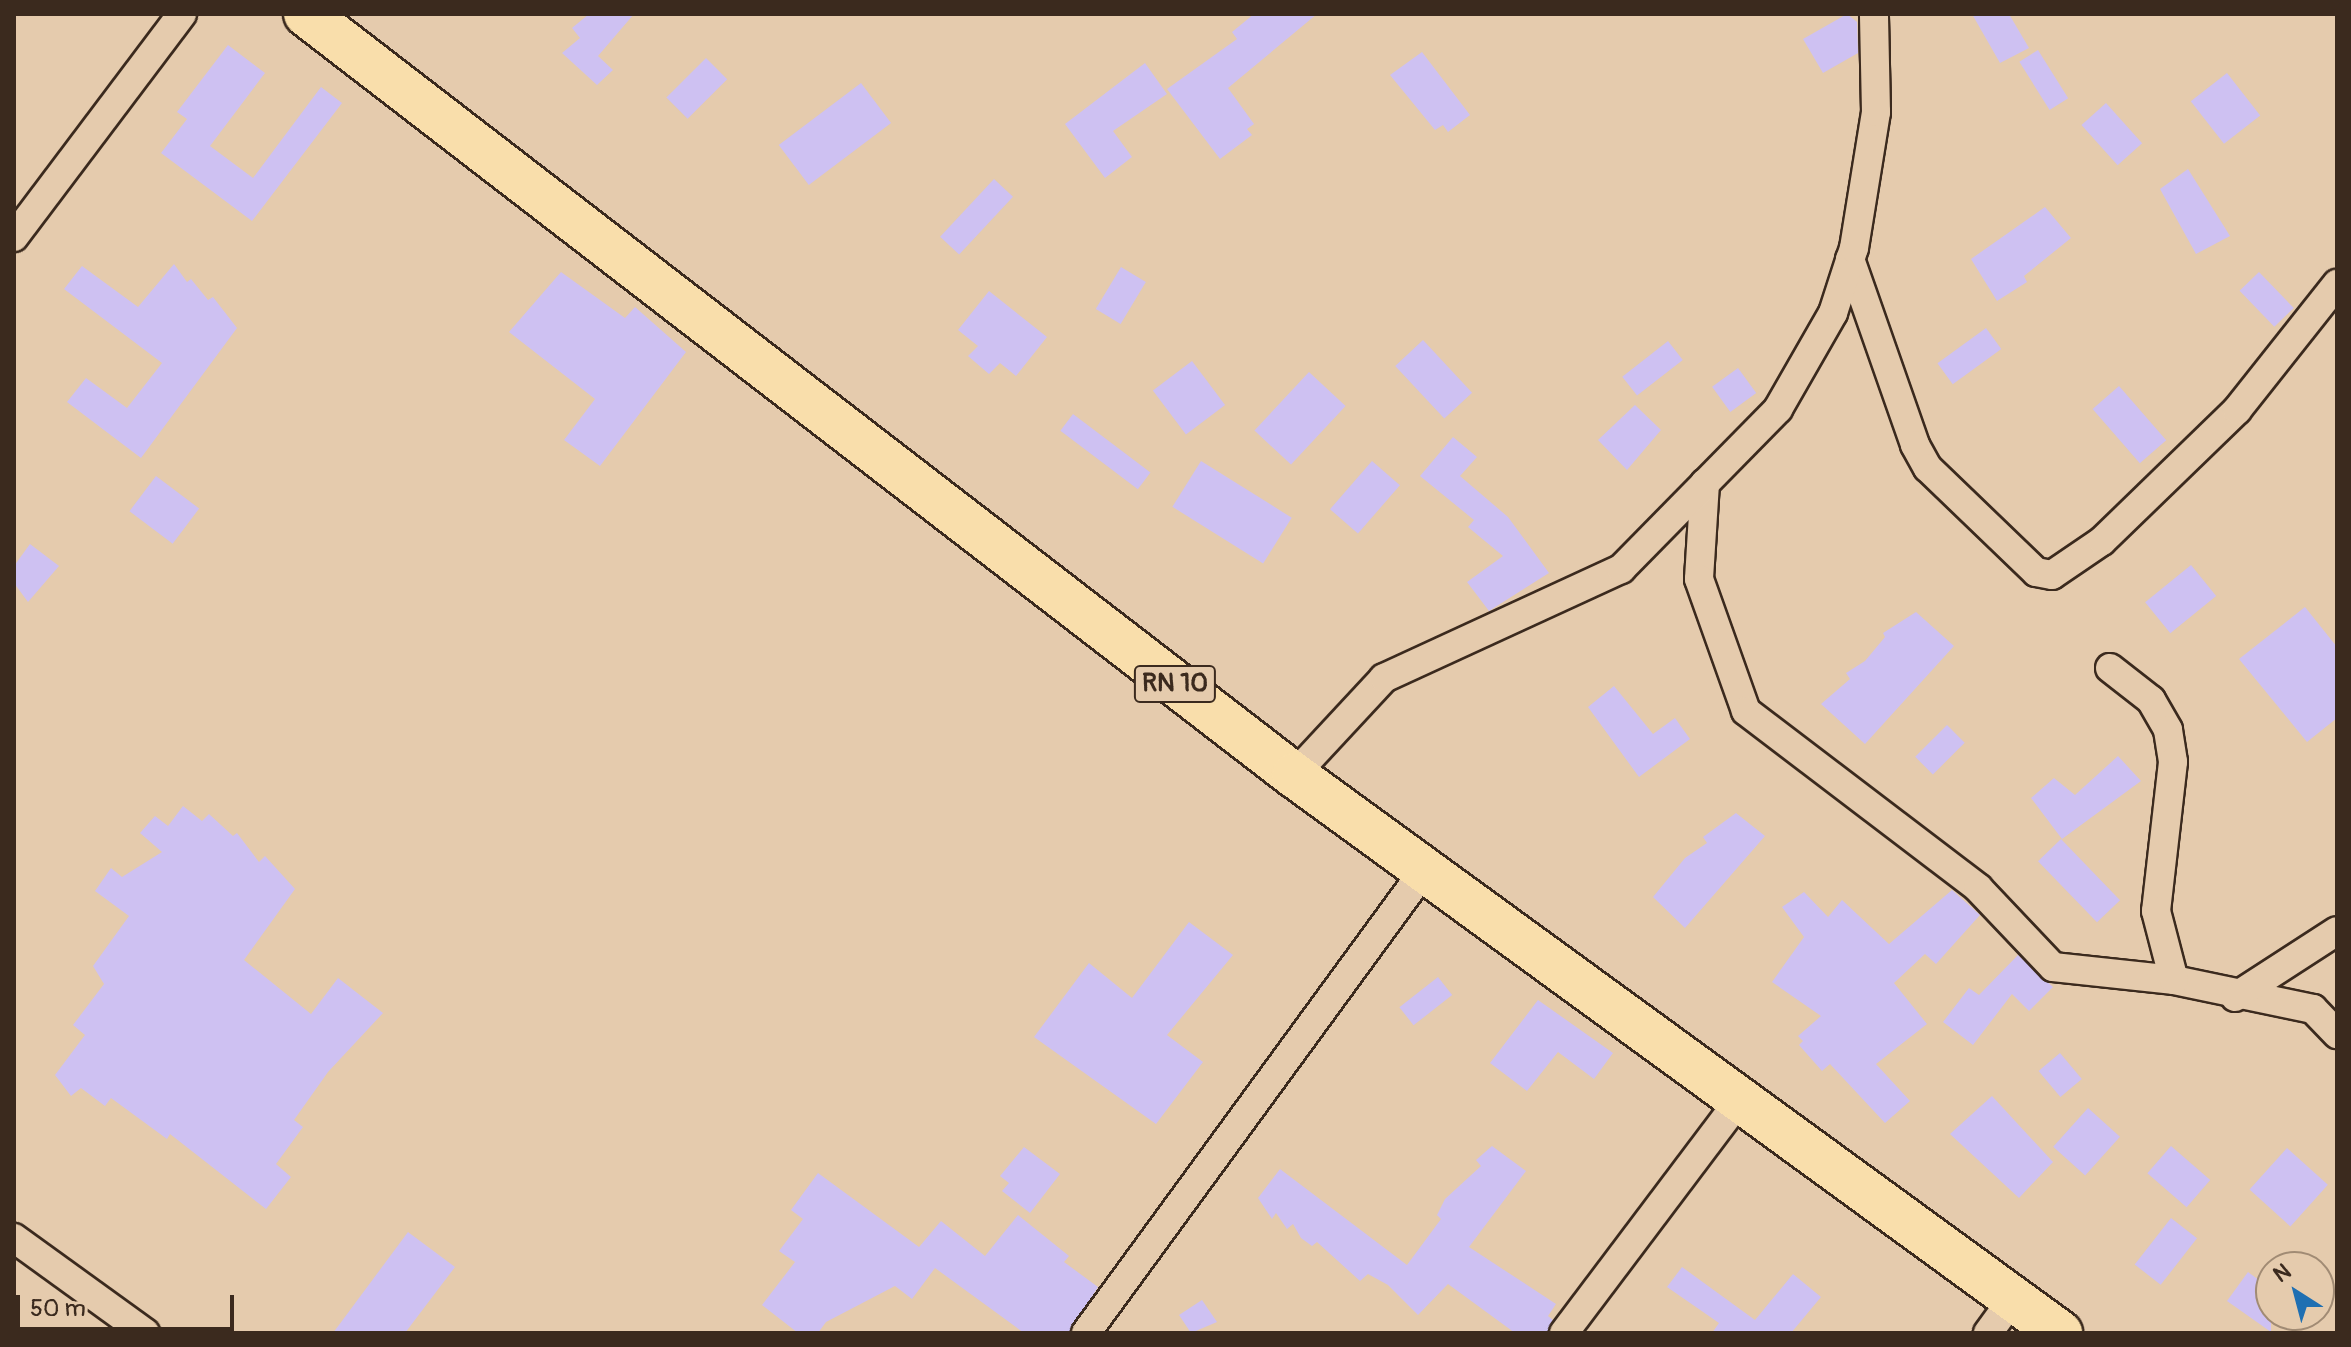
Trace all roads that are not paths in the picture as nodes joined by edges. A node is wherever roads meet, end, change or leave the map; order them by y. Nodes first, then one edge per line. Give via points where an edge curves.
1 (182, 14) edge
2 (306, 14) edge
3 (1874, 14) edge
4 (14, 237) edge
5 (1850, 259) junction
6 (2337, 284) edge
7 (1705, 483) junction
8 (2110, 668) dead end
9 (1294, 775) junction
10 (1423, 872) junction
11 (2337, 931) edge
12 (2174, 980) junction
13 (2235, 997) junction
14 (2337, 1034) edge
15 (1739, 1101) junction
16 (14, 1238) edge
17 (2000, 1317) edge
18 (145, 1333) edge
19 (1086, 1333) edge
20 (1564, 1333) edge
21 (2060, 1333) edge

1 - 4 street
2 - 9 main road, RN 10
3 - 5 street via 1876,112
5 - 6 street via 1915,445 1928,468 2036,572 2052,575 2102,541 2237,410
5 - 7 street via 1833,313 1778,409
7 - 9 street via 1621,569 1384,678
7 - 12 street via 1699,579 1746,711 1978,888 2053,967
8 - 12 street via 2151,700 2168,730 2173,762 2156,911
9 - 10 main road, RN 10
10 - 15 main road, RN 10
10 - 19 street
11 - 13 street
12 - 13 street
13 - 14 street via 2313,1009
15 - 17 main road, RN 10
15 - 20 street
16 - 18 street
17 - 21 main road, RN 10

